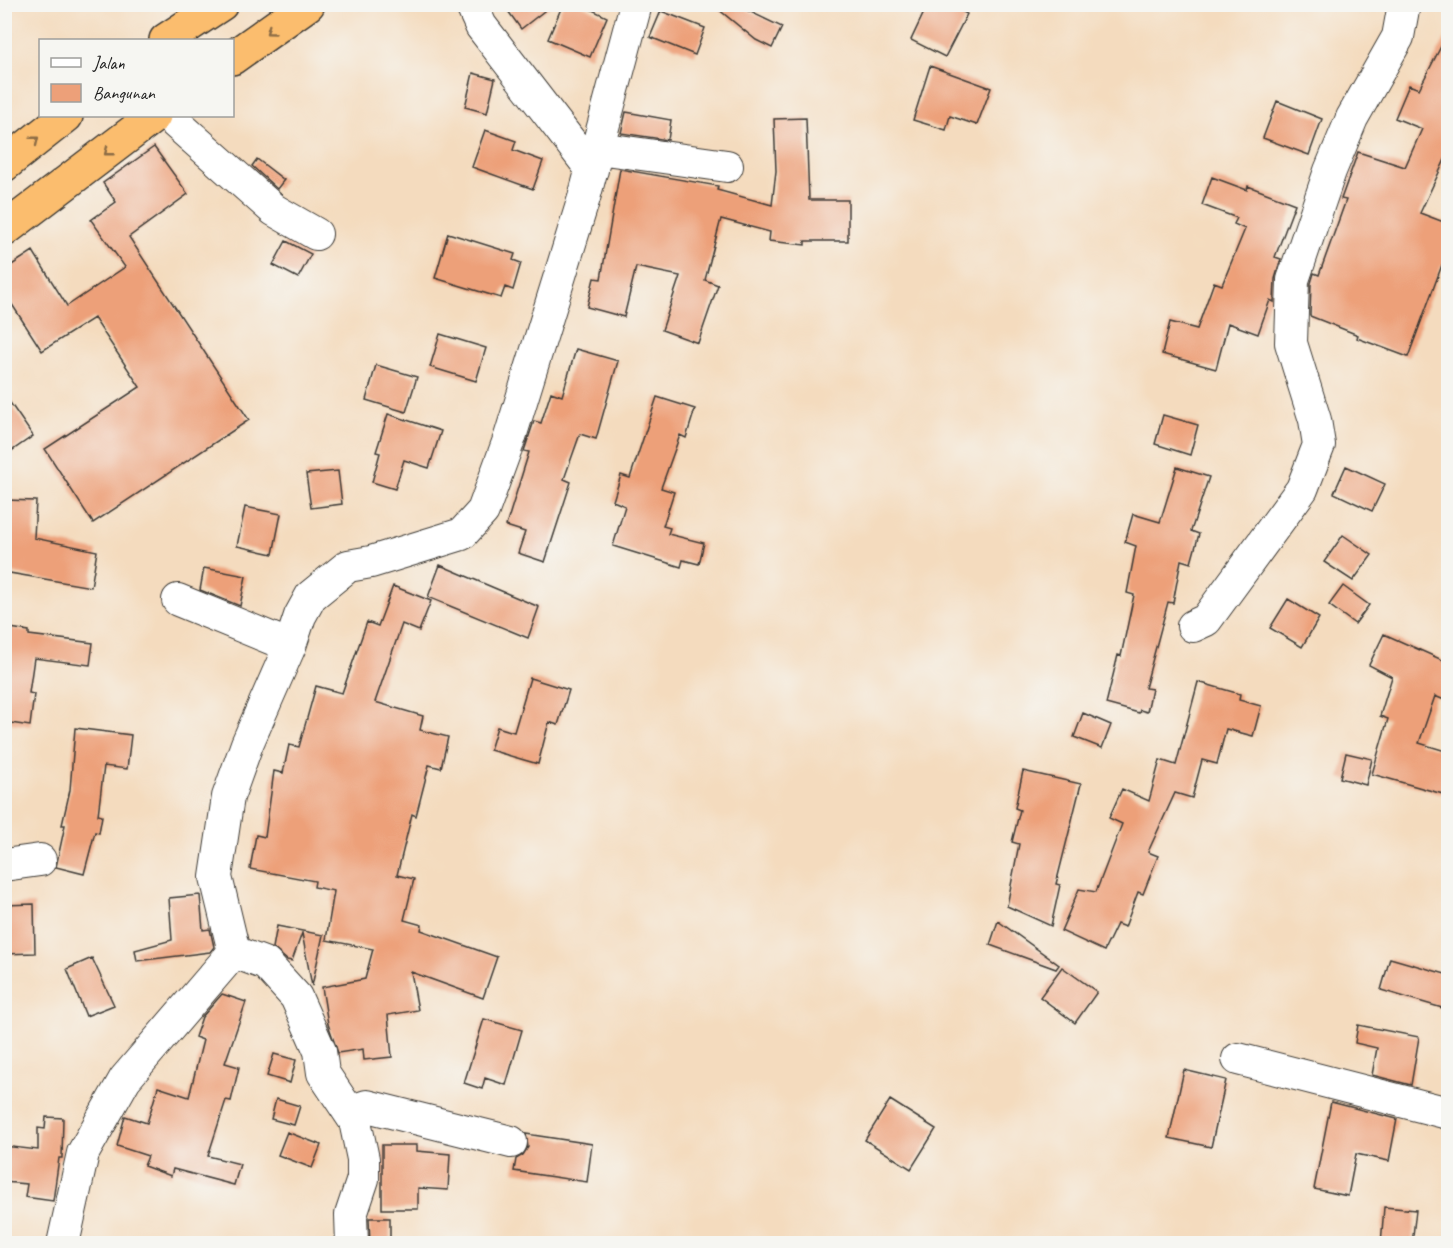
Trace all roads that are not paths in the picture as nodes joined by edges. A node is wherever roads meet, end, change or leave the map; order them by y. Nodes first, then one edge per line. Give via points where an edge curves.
1 (221, 4) edge
2 (308, 4) edge
3 (471, 4) edge
4 (636, 4) edge
5 (1404, 4) edge
6 (168, 39) edge
7 (234, 57) edge
8 (65, 117) edge
9 (153, 117) edge
10 (169, 117) edge
11 (595, 159) junction
12 (4, 165) edge
13 (727, 166) dead end
14 (4, 230) edge
15 (316, 234) dead end
16 (178, 600) dead end
17 (1193, 626) dead end
18 (290, 646) junction
19 (40, 860) dead end
20 (4, 865) edge
21 (234, 952) junction
22 (1238, 1059) dead end
23 (349, 1112) junction
24 (1449, 1113) edge
25 (511, 1142) dead end
26 (63, 1244) edge
27 (352, 1244) edge

1 - 6 highway
2 -> 7 highway
3 - 11 street via 481,26
4 - 11 street
5 - 17 street via 1398,37 1352,118 1293,280 1291,343 1319,445 1302,489 1206,620
12 -> 8 highway
9 -> 14 highway
10 - 15 street via 274,210
11 - 13 street
11 - 18 street via 510,437 483,511 462,534 348,566 311,596
16 - 18 street
18 - 21 street via 228,797 216,877
19 - 20 street
21 - 23 street via 266,964 296,997 320,1051 324,1073
21 - 26 street via 125,1079 83,1153
22 - 24 street
23 - 25 street via 367,1106
23 - 27 street via 363,1159 363,1179 351,1215

